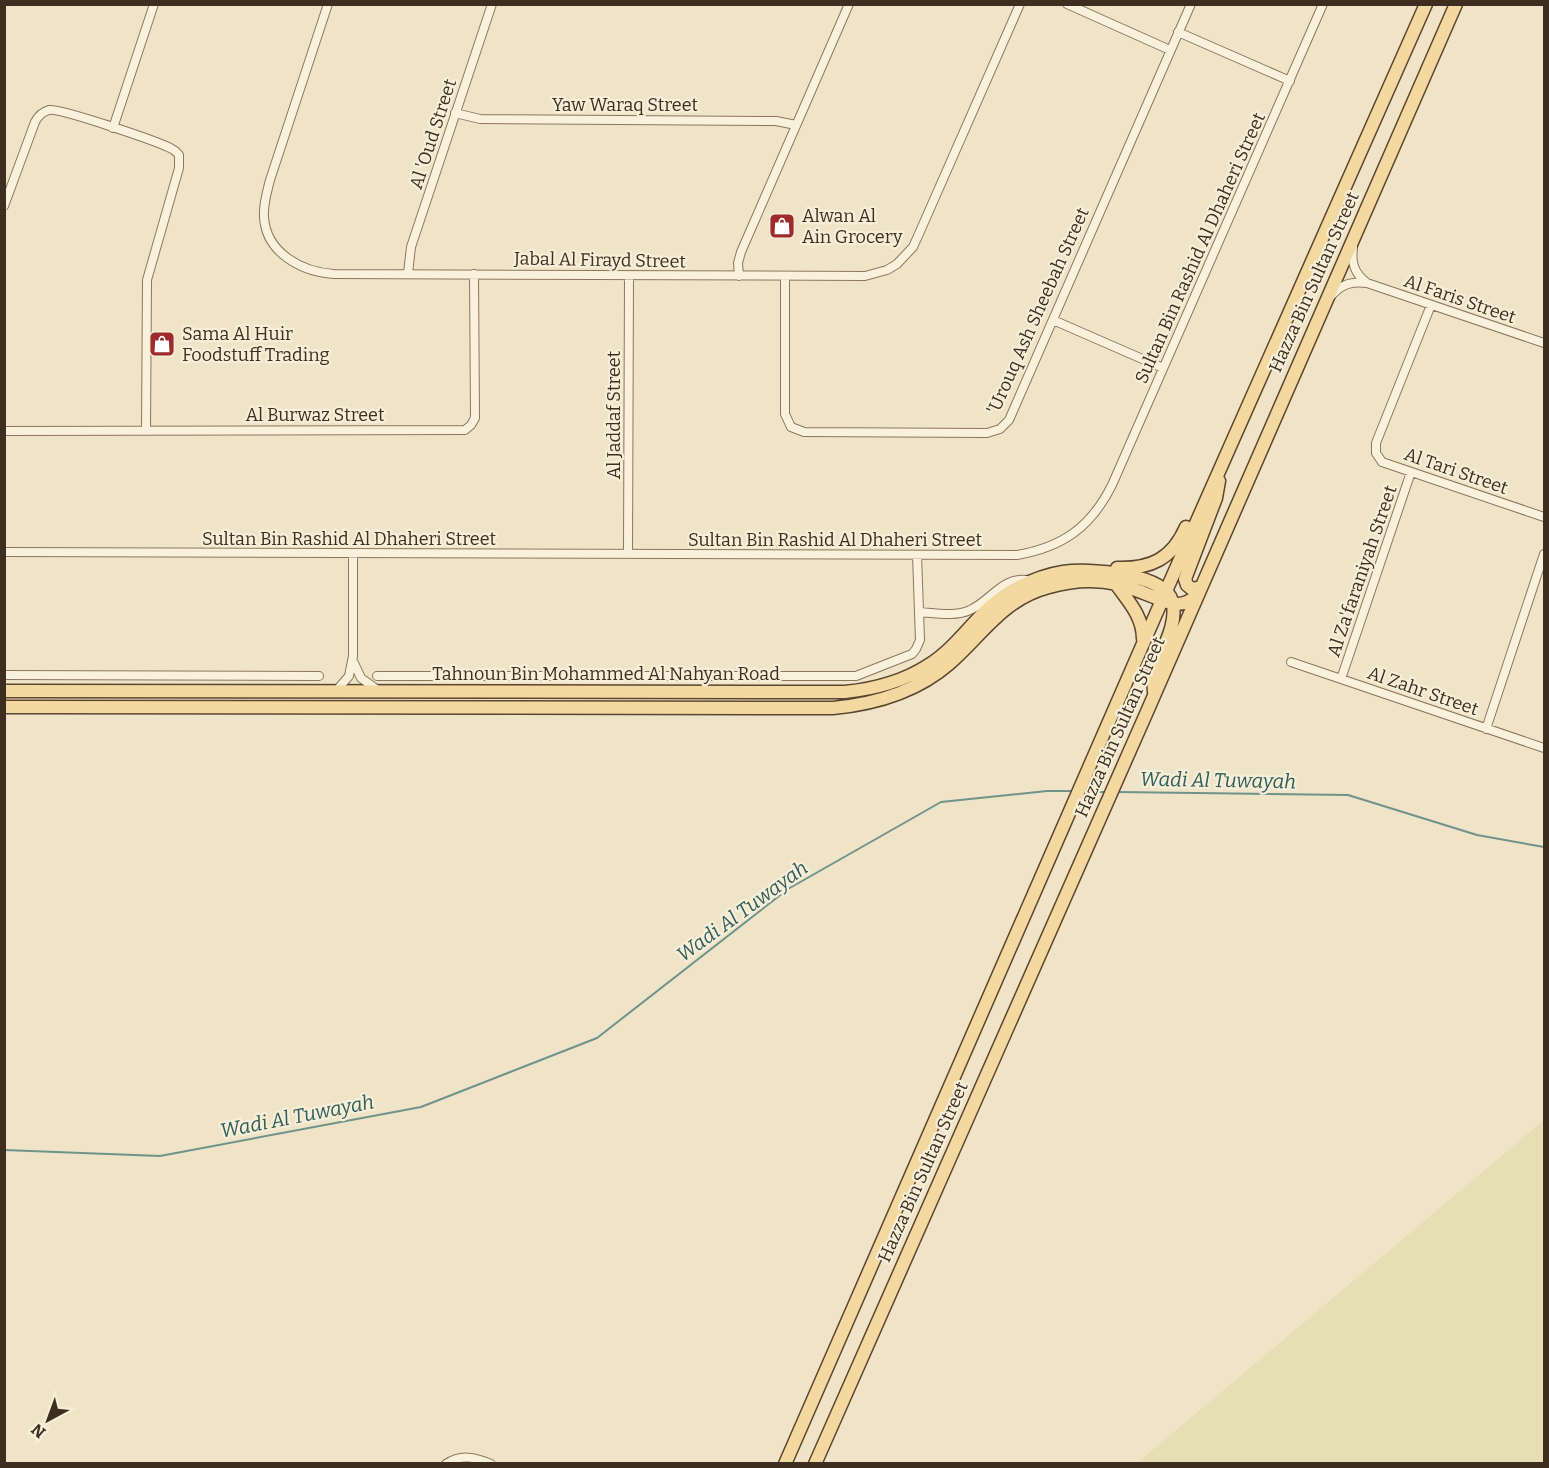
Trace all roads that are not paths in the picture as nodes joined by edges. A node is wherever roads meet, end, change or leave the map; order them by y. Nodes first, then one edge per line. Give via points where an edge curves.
1 (154, 4) edge
2 (328, 4) edge
3 (492, 4) edge
4 (849, 4) edge
5 (1020, 4) edge
6 (1067, 4) edge
7 (1191, 4) edge
8 (1323, 4) edge
9 (1426, 4) edge
10 (1456, 4) edge
11 (1178, 32) junction
12 (1170, 50) junction
13 (1290, 81) junction
14 (455, 113) junction
15 (796, 125) junction
16 (113, 128) junction
17 (4, 206) edge
18 (1355, 235) junction
19 (408, 273) junction
20 (474, 274) junction
21 (629, 276) junction
22 (739, 276) junction
23 (785, 277) junction
24 (1367, 283) junction
25 (1431, 305) junction
26 (1320, 314) junction
27 (1053, 320) junction
28 (1545, 343) edge
29 (1163, 368) junction
30 (146, 429) junction
31 (4, 431) edge
32 (1219, 471) junction
33 (1411, 472) junction
34 (1545, 517) edge
35 (4, 552) edge
36 (353, 554) junction
37 (628, 554) junction
38 (1545, 554) edge
39 (917, 555) junction
40 (1074, 571) junction
41 (1032, 581) junction
42 (1116, 584) junction
43 (1199, 591) junction
44 (1167, 598) junction
45 (919, 612) junction
46 (1143, 643) junction
47 (353, 656) junction
48 (1291, 662) dead end
49 (4, 675) edge
50 (66, 675) junction
51 (319, 676) dead end
52 (377, 676) dead end
53 (650, 676) junction
54 (668, 677) junction
55 (1341, 679) junction
56 (140, 690) junction
57 (4, 691) edge
58 (57, 691) junction
59 (75, 691) junction
60 (336, 691) junction
61 (380, 692) junction
62 (641, 692) junction
63 (673, 693) junction
64 (765, 693) junction
65 (1155, 693) junction
66 (4, 707) edge
67 (43, 707) junction
68 (675, 709) junction
69 (1486, 729) junction
70 (1545, 748) edge
71 (446, 1464) edge
72 (491, 1464) edge
73 (785, 1464) edge
74 (814, 1464) edge

1 - 16 street
2 - 19 street, Jabal Al Firayd Street via 270,180 264,218 277,250 307,269 334,274
3 - 14 street, Al 'Oud Street
4 - 15 street
5 - 23 street, Jabal Al Firayd Street via 906,256 888,270 865,276
6 - 12 street
7 - 11 street, 'Urouq Ash Sheebah Street
8 - 13 street, Sultan Bin Rashid Al Dhaheri Street
9 - 32 main road, Hazza Bin Sultan Street
10 - 18 main road, Hazza Bin Sultan Street
11 - 12 street, 'Urouq Ash Sheebah Street
11 - 13 street
12 - 27 street, 'Urouq Ash Sheebah Street
13 - 29 street, Sultan Bin Rashid Al Dhaheri Street
14 - 15 street, Yaw Waraq Street via 480,119 776,121
14 - 19 street, Al 'Oud Street via 411,247
15 - 22 street via 741,252
16 - 17 street via 57,111 41,114
16 - 30 street via 175,150 180,162 147,280
18 - 24 street via 1352,264
18 - 26 main road, Hazza Bin Sultan Street
19 - 20 street, Jabal Al Firayd Street
20 - 21 street, Jabal Al Firayd Street
20 - 30 street, Al Burwaz Street via 475,418 465,430
21 - 22 street, Jabal Al Firayd Street
21 - 37 street, Al Jaddaf Street
22 - 23 street, Jabal Al Firayd Street
23 - 27 street, 'Urouq Ash Sheebah Street via 785,414 791,427 804,432 987,433 1000,429 1009,420
24 - 25 street, Al Faris Street
24 - 26 street via 1339,288
25 - 28 street, Al Faris Street
25 - 33 street, Al Tari Street via 1376,443 1376,453 1382,462
26 - 43 main road, Hazza Bin Sultan Street
27 - 29 street
29 - 39 street, Sultan Bin Rashid Al Dhaheri Street via 1105,500 1072,536 1017,555
30 - 31 street, Al Burwaz Street
32 - 40 main road via 1206,484 1180,539 1162,558 1142,567
32 - 43 main road via 1219,489 1185,579 1187,585
32 - 44 main road, Hazza Bin Sultan Street
33 - 34 street, Al Tari Street
33 - 55 street, Al Za'faraniyah Street
35 - 36 street, Sultan Bin Rashid Al Dhaheri Street
36 - 37 street, Sultan Bin Rashid Al Dhaheri Street
36 - 47 street
37 - 39 street, Sultan Bin Rashid Al Dhaheri Street
38 - 69 street
39 - 45 street
40 - 41 main road, Tahnoun Bin Mohammed Al Nahyan Road
40 - 44 main road, Tahnoun Bin Mohammed Al Nahyan Road via 1101,571 1142,579
41 - 45 street via 1011,581 964,612
41 - 64 main road, Tahnoun Bin Mohammed Al Nahyan Road via 999,599 945,654 907,677 845,692
42 - 44 main road, Tahnoun Bin Mohammed Al Nahyan Road
42 - 46 main road via 1142,622
42 - 68 main road, Tahnoun Bin Mohammed Al Nahyan Road via 1070,583 1027,594 996,616 942,669 912,689 886,698 833,708
43 - 44 main road via 1185,603
43 - 65 main road, Hazza Bin Sultan Street
44 - 46 main road, Hazza Bin Sultan Street
44 - 65 main road via 1173,621 1154,671
45 - 54 street via 919,643 914,652 862,675
46 - 73 main road, Hazza Bin Sultan Street
47 - 60 street via 349,676
47 - 61 street via 361,678
48 - 55 street, Al Zahr Street
49 - 50 street
50 - 51 street
50 - 58 street
50 - 59 street
52 - 53 street
53 - 54 street
53 - 62 street
54 - 63 street
55 - 69 street, Al Zahr Street
56 - 59 main road, Tahnoun Bin Mohammed Al Nahyan Road
56 - 60 main road, Tahnoun Bin Mohammed Al Nahyan Road
56 - 67 main road via 132,700 66,701
57 - 58 main road, Tahnoun Bin Mohammed Al Nahyan Road
58 - 59 main road, Tahnoun Bin Mohammed Al Nahyan Road
60 - 61 main road, Tahnoun Bin Mohammed Al Nahyan Road
61 - 62 main road, Tahnoun Bin Mohammed Al Nahyan Road
62 - 63 main road, Tahnoun Bin Mohammed Al Nahyan Road
63 - 64 main road, Tahnoun Bin Mohammed Al Nahyan Road
64 - 68 main road via 756,704 703,704
65 - 74 main road, Hazza Bin Sultan Street
66 - 67 main road, Tahnoun Bin Mohammed Al Nahyan Road
67 - 68 main road, Tahnoun Bin Mohammed Al Nahyan Road
69 - 70 street, Al Zahr Street
71 - 72 street via 470,1456

